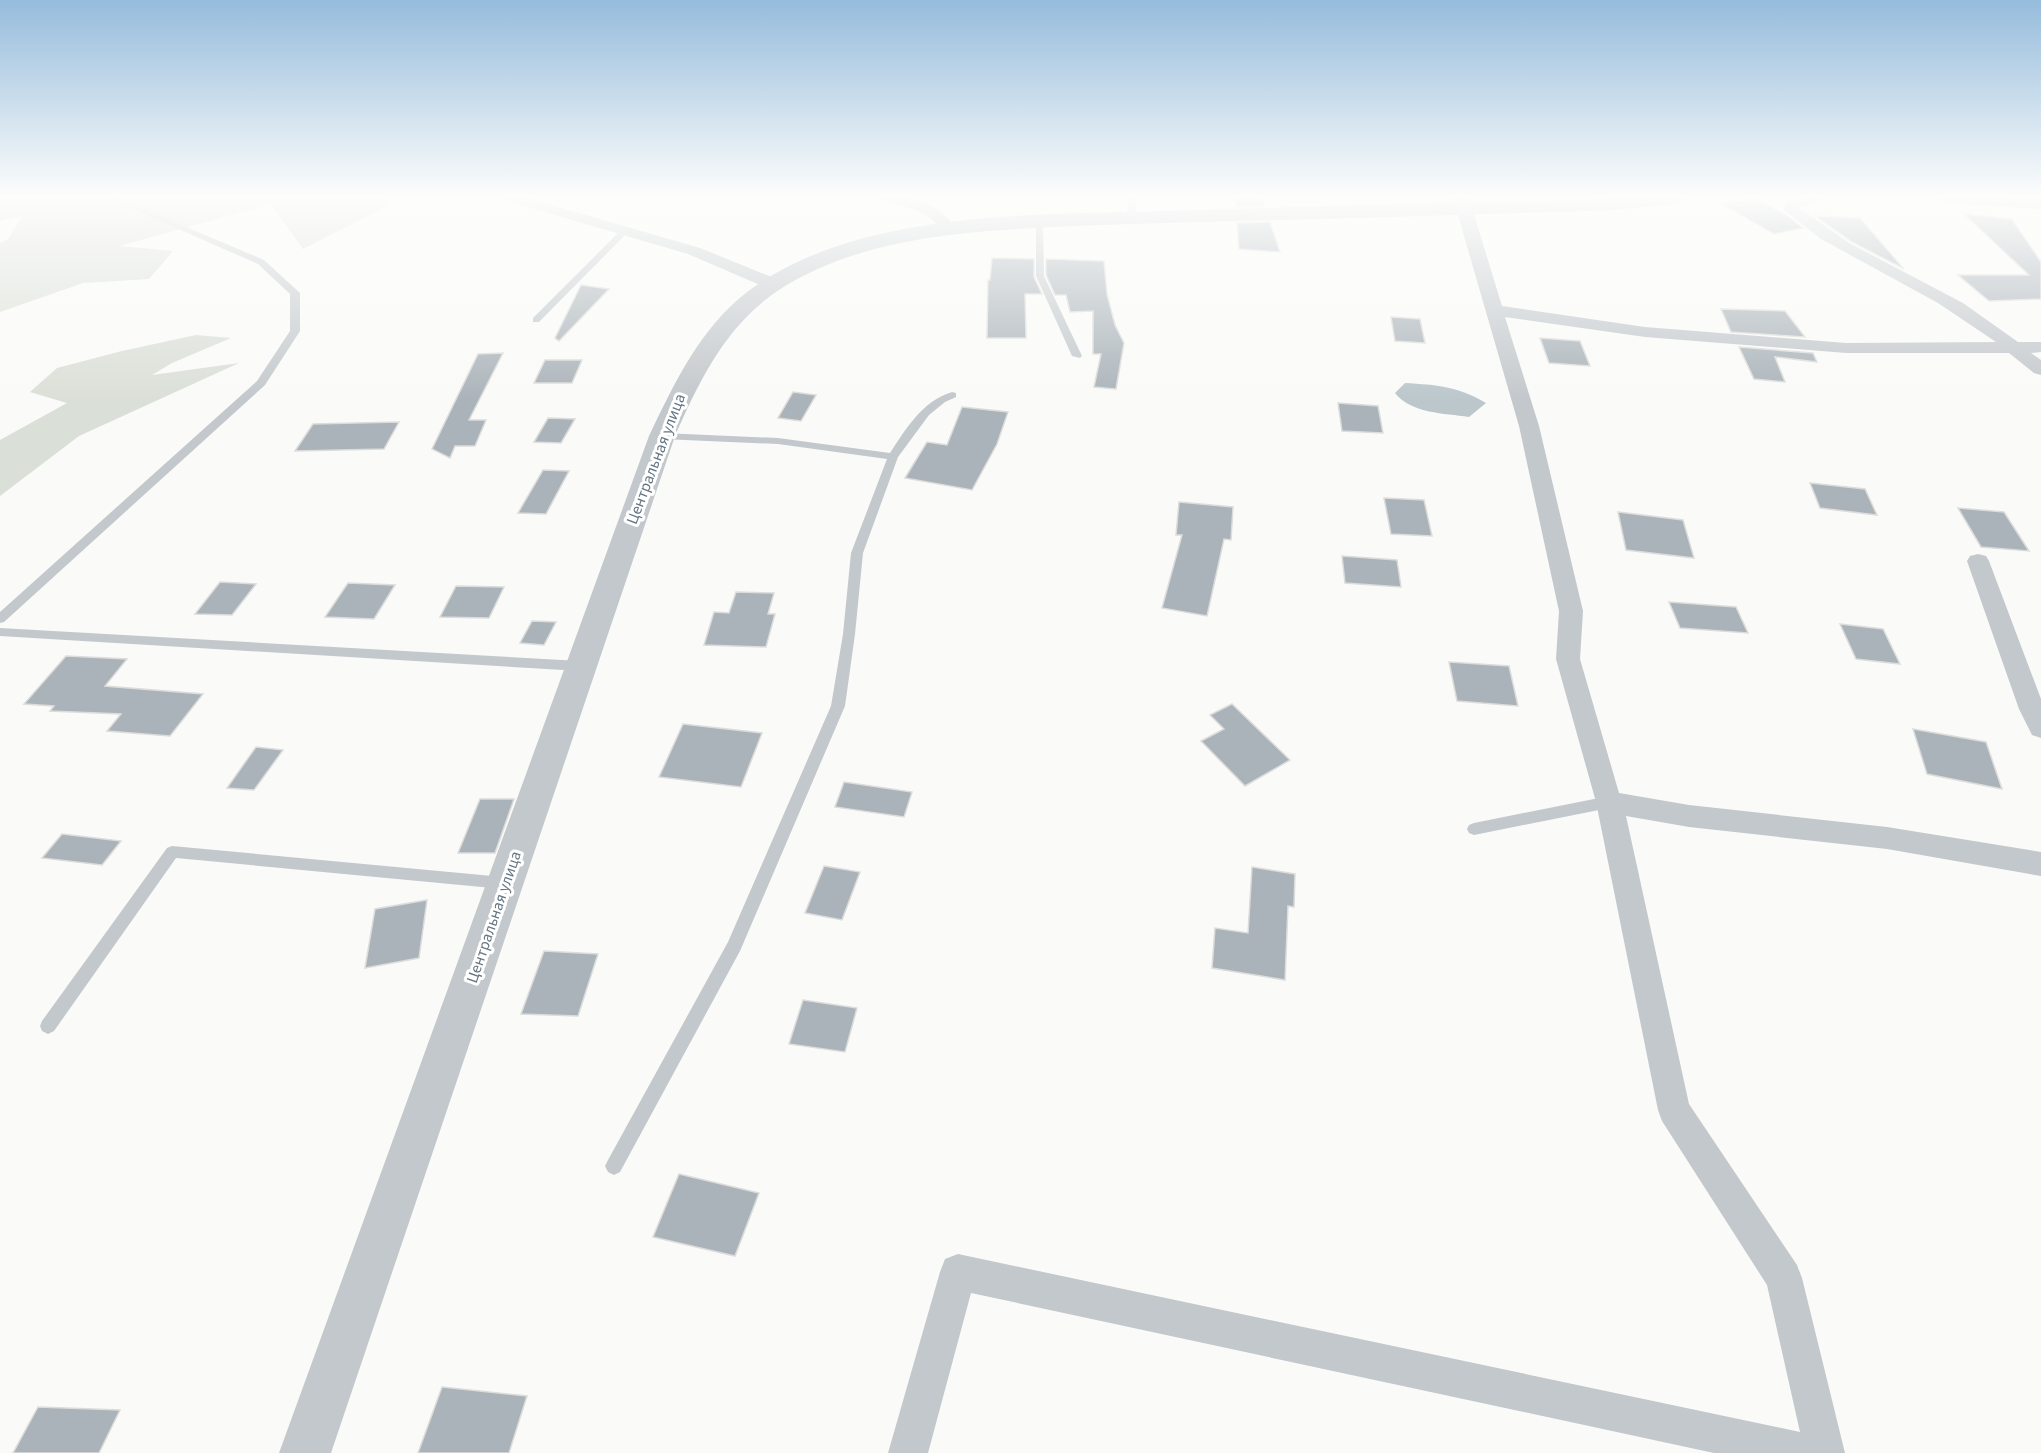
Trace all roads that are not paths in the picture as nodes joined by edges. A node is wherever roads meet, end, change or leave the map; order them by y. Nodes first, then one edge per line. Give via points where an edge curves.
1 (265, 266) edge
2 (590, 266) edge
3 (729, 266) edge
4 (808, 266) edge
5 (1040, 266) edge
6 (1481, 266) edge
7 (1882, 266) edge
8 (773, 284) junction
9 (1494, 310) junction
10 (536, 320) dead end
11 (2041, 347) edge
12 (2013, 348) junction
13 (1077, 356) dead end
14 (2041, 369) edge
15 (952, 395) dead end
16 (662, 436) junction
17 (893, 457) junction
18 (1978, 561) dead end
19 (1, 626) edge
20 (580, 666) junction
21 (2041, 728) edge
22 (1609, 802) junction
23 (1474, 829) dead end
24 (2041, 864) edge
25 (506, 883) junction
26 (48, 1026) dead end
27 (614, 1166) dead end
28 (305, 1453) edge
29 (908, 1453) edge
30 (1806, 1453) edge
31 (1825, 1453) edge

1 - 19 lane via 295,292 295,331 261,383
2 - 10 lane
3 - 8 street
4 - 8 street, Центральная улица
5 - 13 lane via 1040,276
6 - 9 street
7 - 12 street via 1948,301
8 - 16 street, Центральная улица via 737,312 715,336 690,375
9 - 12 street via 1645,332 1846,348
9 - 22 street via 1534,450 1571,611 1568,659
11 - 12 street
12 - 14 street
15 - 17 lane via 937,400 926,410
16 - 17 lane via 699,435
16 - 20 street, Центральная улица
17 - 27 lane via 857,553 838,706 734,946
18 - 21 street
19 - 20 lane
20 - 25 street, Центральная улица
22 - 23 lane
22 - 24 street via 1689,816 1887,838
22 - 31 street via 1674,1110 1784,1278
25 - 26 lane via 172,852
25 - 28 street, Центральная улица
29 - 30 street via 958,1272

